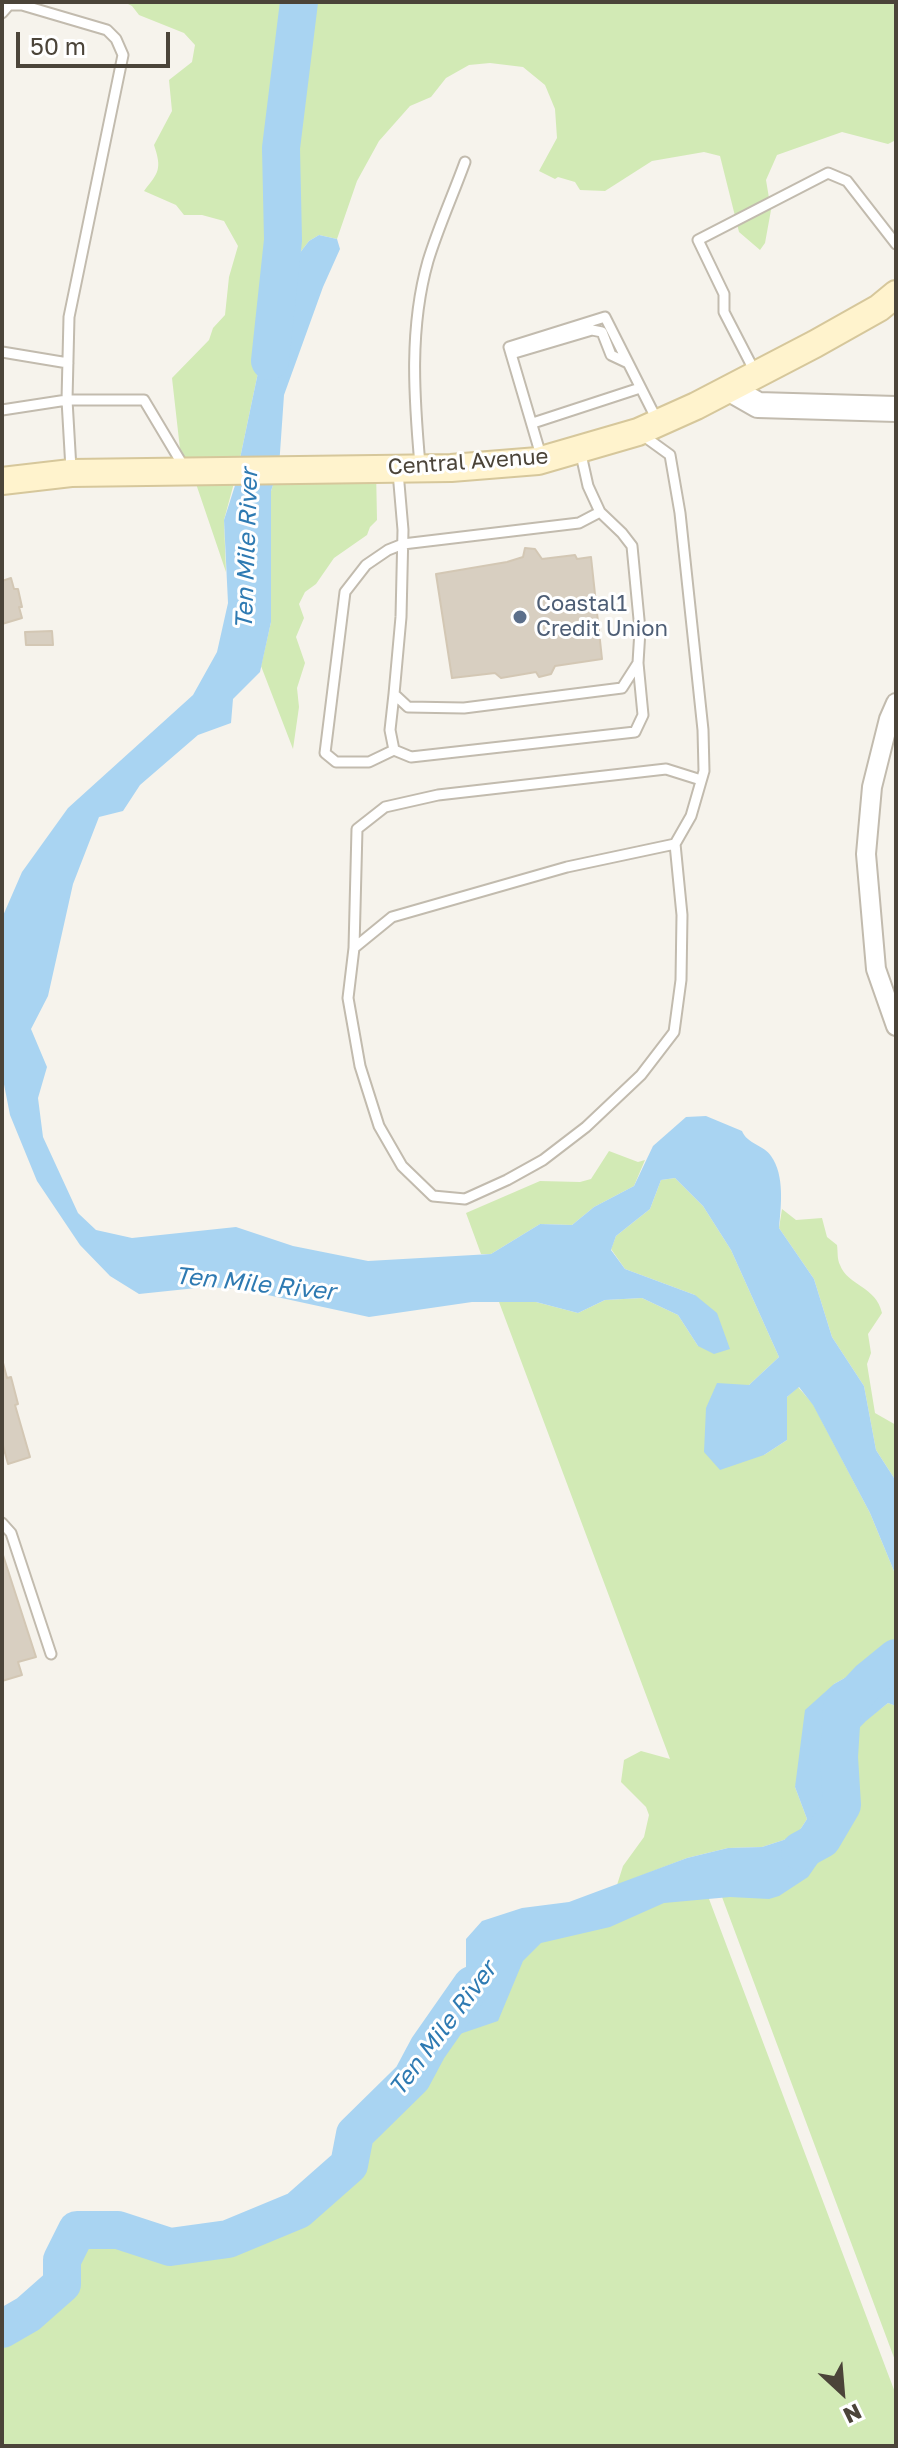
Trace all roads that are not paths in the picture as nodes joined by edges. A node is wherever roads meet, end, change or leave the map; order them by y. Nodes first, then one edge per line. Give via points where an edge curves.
1 (6, 7) edge
2 (465, 162) dead end
3 (896, 244) edge
4 (896, 294) edge
5 (2, 352) edge
6 (511, 354) junction
7 (68, 363) junction
8 (628, 363) junction
9 (756, 375) junction
10 (640, 388) junction
11 (730, 389) junction
12 (67, 400) junction
13 (896, 409) edge
14 (2, 410) edge
15 (533, 423) junction
16 (648, 428) junction
17 (580, 450) junction
18 (543, 460) junction
19 (409, 469) junction
20 (198, 471) junction
21 (71, 473) junction
22 (2, 481) edge
23 (600, 512) junction
24 (403, 544) junction
25 (638, 663) junction
26 (394, 694) junction
27 (896, 703) edge
28 (394, 750) junction
29 (701, 780) junction
30 (675, 844) junction
31 (354, 948) junction
32 (896, 1026) edge
33 (2, 1523) edge
34 (51, 1654) dead end

1 - 7 lane via 22,5 107,30 123,55 69,317
2 - 19 lane via 428,261 414,332
3 - 9 lane via 847,181 828,173 698,240 724,294 724,312
4 - 9 main road, Central Avenue
5 - 7 lane
6 - 8 lane via 592,330 602,332 611,355
6 - 8 lane via 509,347 605,317
6 - 15 lane
7 - 12 lane
8 - 10 lane
9 - 11 main road, Central Avenue
10 - 15 lane
10 - 16 lane
11 - 13 street via 758,405
11 - 16 main road, Central Avenue
12 - 14 lane
12 - 20 lane via 144,400
12 - 21 lane
15 - 18 lane
16 - 17 main road, Central Avenue
16 - 29 lane via 670,455 678,498 703,730
17 - 18 main road, Central Avenue
17 - 23 lane
18 - 19 main road, Central Avenue
19 - 20 main road, Central Avenue
19 - 24 lane
20 - 21 main road, Central Avenue
21 - 22 main road, Central Avenue
23 - 24 lane via 579,523
23 - 25 lane via 632,546
24 - 26 lane
24 - 28 lane via 366,565 345,592 325,753 336,762 369,762
25 - 26 lane via 622,688 578,695 464,708 408,707
25 - 28 lane via 643,715 635,732 411,757
26 - 28 lane
27 - 32 street via 872,787 866,854 876,969
29 - 30 lane via 691,816
29 - 31 lane via 666,769 630,772 438,795 385,807 357,829
30 - 31 lane via 567,867 392,917
30 - 31 lane via 682,915 674,1032 641,1075 586,1127 543,1160 465,1199 433,1196 402,1166 379,1126 360,1066 348,998
33 - 34 lane via 11,1533

